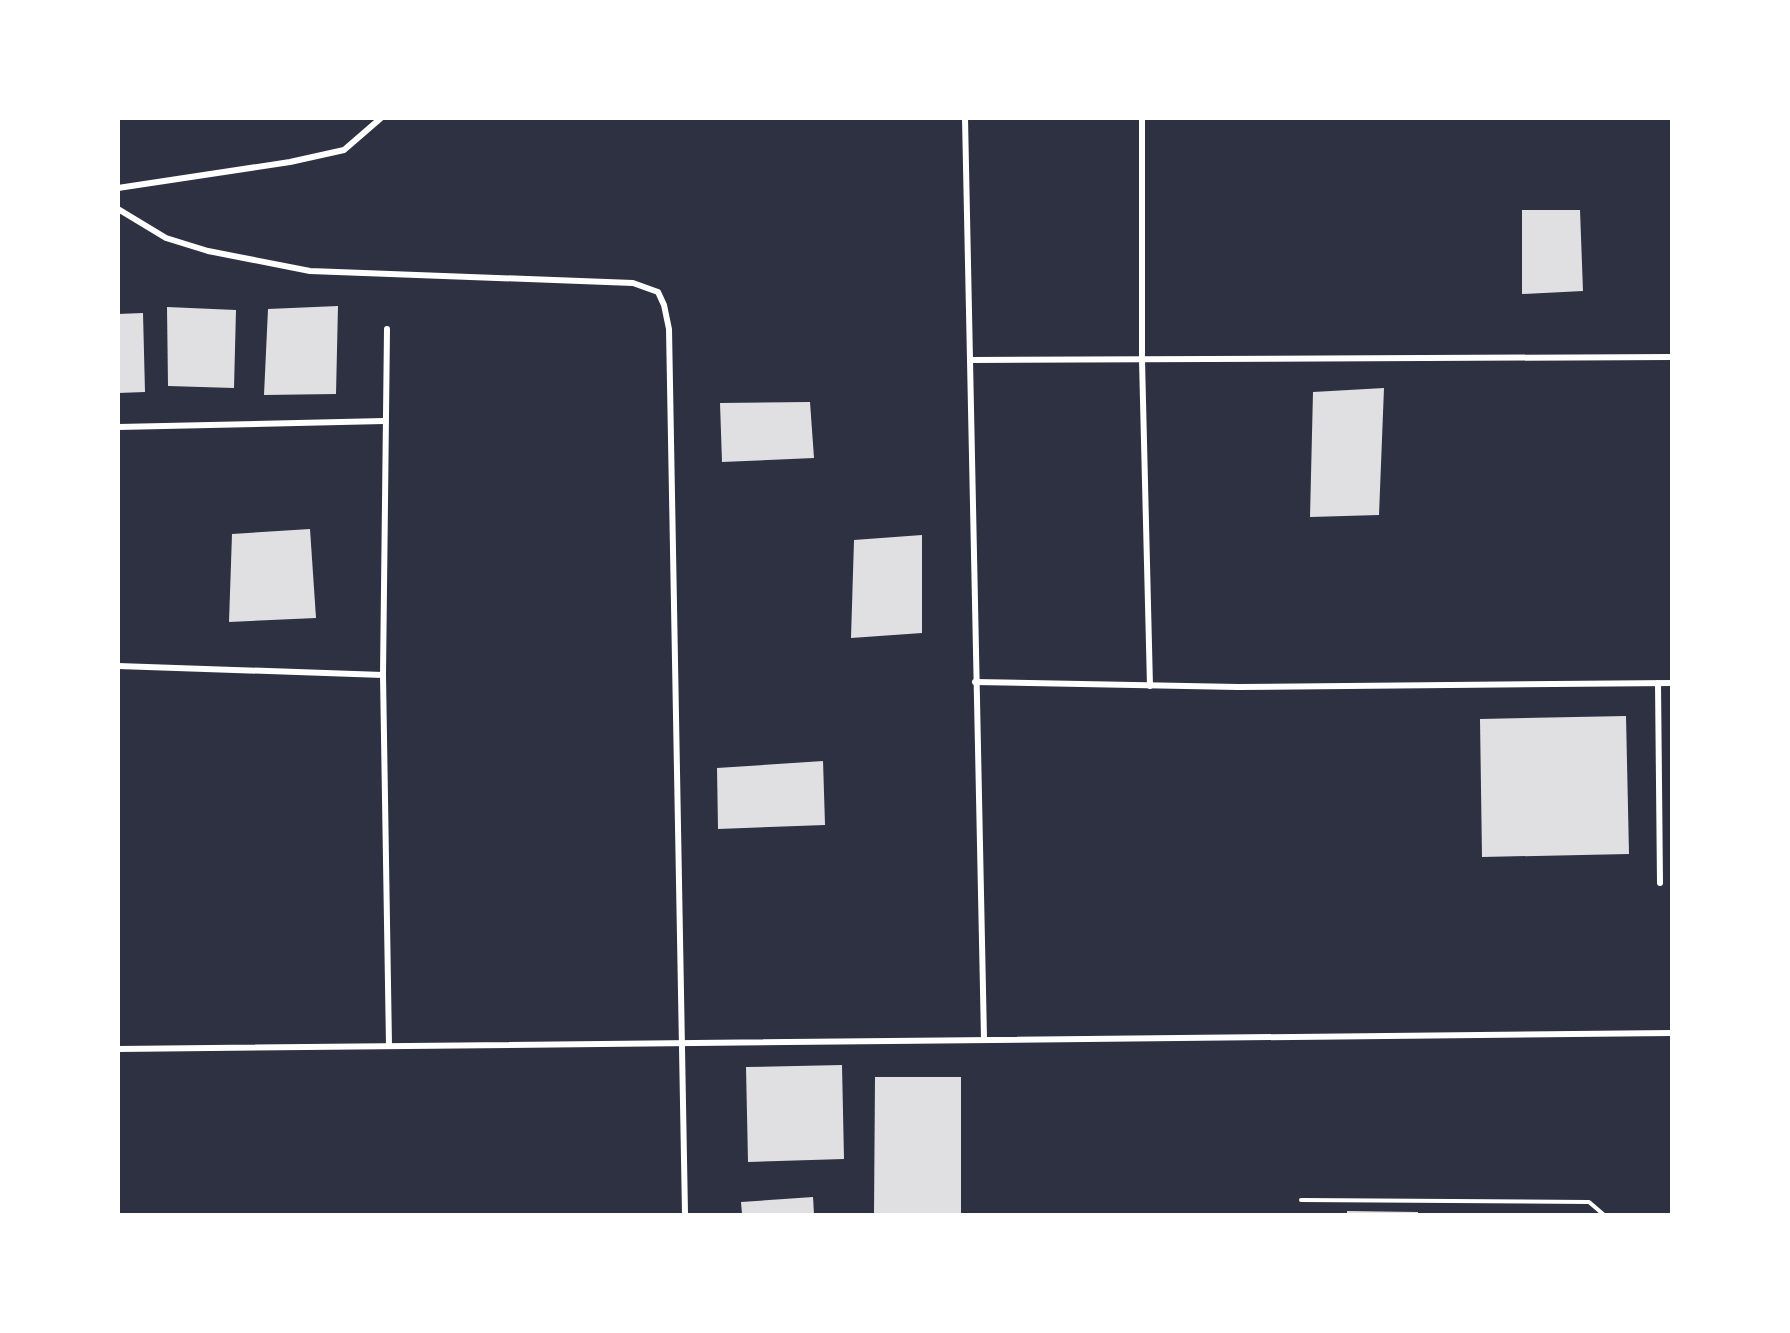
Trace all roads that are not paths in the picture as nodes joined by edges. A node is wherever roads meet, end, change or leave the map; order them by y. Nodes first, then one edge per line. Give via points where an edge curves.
1 (381, 118) edge
2 (965, 118) edge
3 (1142, 118) edge
4 (118, 188) edge
5 (118, 209) edge
6 (387, 329) dead end
7 (1671, 357) edge
8 (971, 360) junction
9 (1142, 360) junction
10 (384, 421) junction
11 (118, 427) edge
12 (118, 666) edge
13 (383, 675) junction
14 (975, 682) junction
15 (1658, 683) junction
16 (1671, 683) edge
17 (1150, 686) junction
18 (1660, 883) dead end
19 (1671, 1033) edge
20 (984, 1040) junction
21 (681, 1043) junction
22 (389, 1046) junction
23 (118, 1049) edge
24 (685, 1215) edge

1 - 4 street via 344,150
2 - 8 street
3 - 9 street
5 - 21 street via 166,238 208,251 310,271 633,283 658,292 669,329
6 - 10 street
7 - 9 street
8 - 9 street
8 - 14 street
9 - 17 street
10 - 11 street
10 - 13 street
12 - 13 street
13 - 22 street
14 - 17 street
14 - 20 street
15 - 16 street
15 - 17 street
15 - 18 street
19 - 20 street
20 - 21 street
21 - 22 street
21 - 24 street
22 - 23 street

